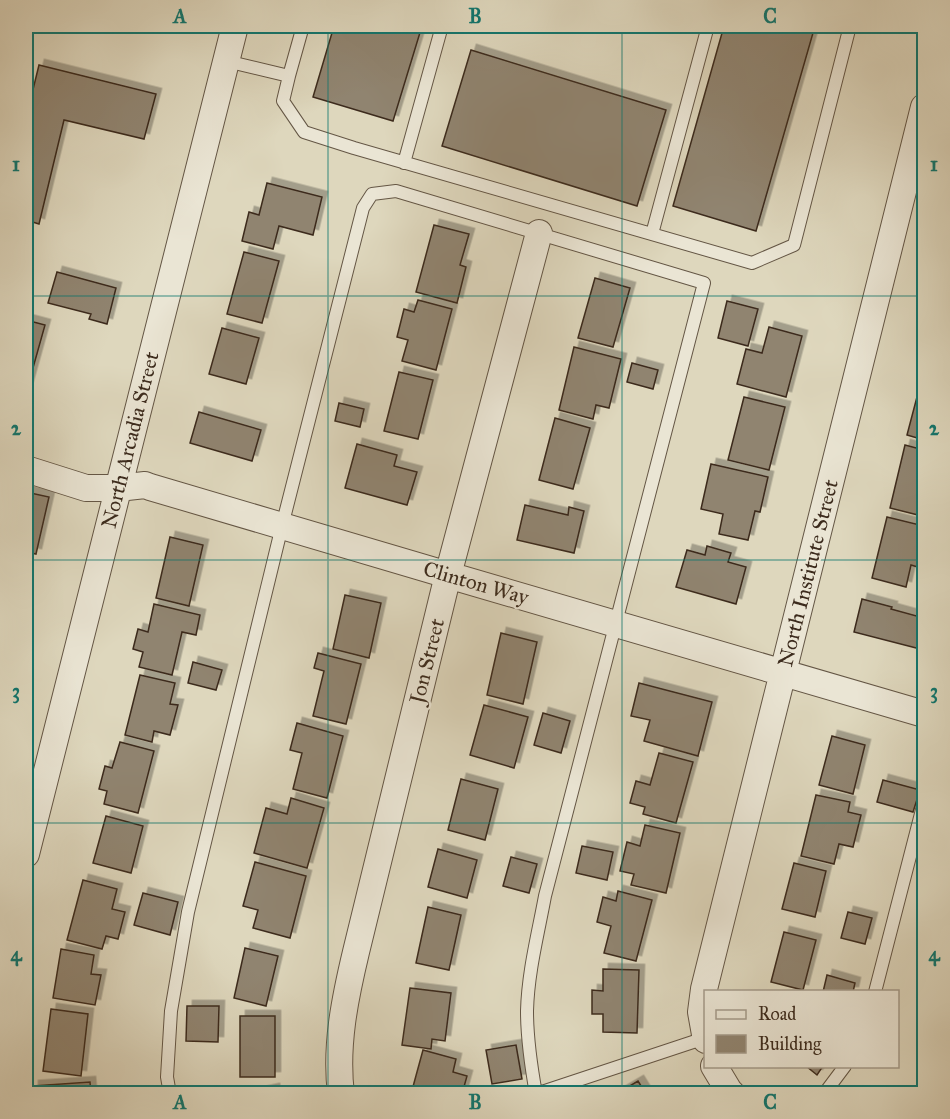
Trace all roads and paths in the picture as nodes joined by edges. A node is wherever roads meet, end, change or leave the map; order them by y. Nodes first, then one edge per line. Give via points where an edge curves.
1 (235, 26) edge
2 (303, 26) edge
3 (441, 26) edge
4 (708, 26) edge
5 (850, 26) edge
6 (226, 61) junction
7 (289, 76) junction
8 (924, 107) edge
9 (404, 163) junction
10 (539, 233) junction
11 (652, 234) junction
12 (26, 469) edge
13 (118, 488) junction
14 (282, 526) junction
15 (448, 575) junction
16 (615, 624) junction
17 (783, 673) junction
18 (924, 714) edge
19 (924, 802) edge
20 (26, 854) edge
21 (877, 990) edge
22 (704, 1032) edge
23 (704, 1039) edge
24 (715, 1068) edge
25 (844, 1068) edge
26 (536, 1093) edge
27 (170, 1094) edge
28 (341, 1094) edge
29 (732, 1094) edge
30 (824, 1094) edge

1 - 6 street, North Arcadia Street
2 - 7 lane
3 - 9 lane
4 - 11 lane
5 - 11 lane via 794,245 752,263
6 - 7 lane
6 - 13 street, North Arcadia Street
7 - 9 lane via 283,101 303,132
8 - 17 street, North Institute Street
9 - 11 lane
10 - 14 lane via 396,191 372,194 363,208
10 - 15 street, Jon Street
10 - 16 lane via 704,284
12 - 13 street, Clinton Way via 86,488
13 - 14 street, Clinton Way via 145,485
13 - 20 street, North Arcadia Street
14 - 15 street, Clinton Way
14 - 27 lane via 178,962 171,1011 167,1077
15 - 16 street, Clinton Way
15 - 28 street, Jon Street via 346,994
16 - 17 street, Clinton Way
16 - 26 lane via 545,897 530,980 529,1050
17 - 18 street, Clinton Way
17 - 22 street, North Institute Street via 704,989
19 - 21 lane
23 - 26 lane
24 - 29 street
25 - 30 lane

